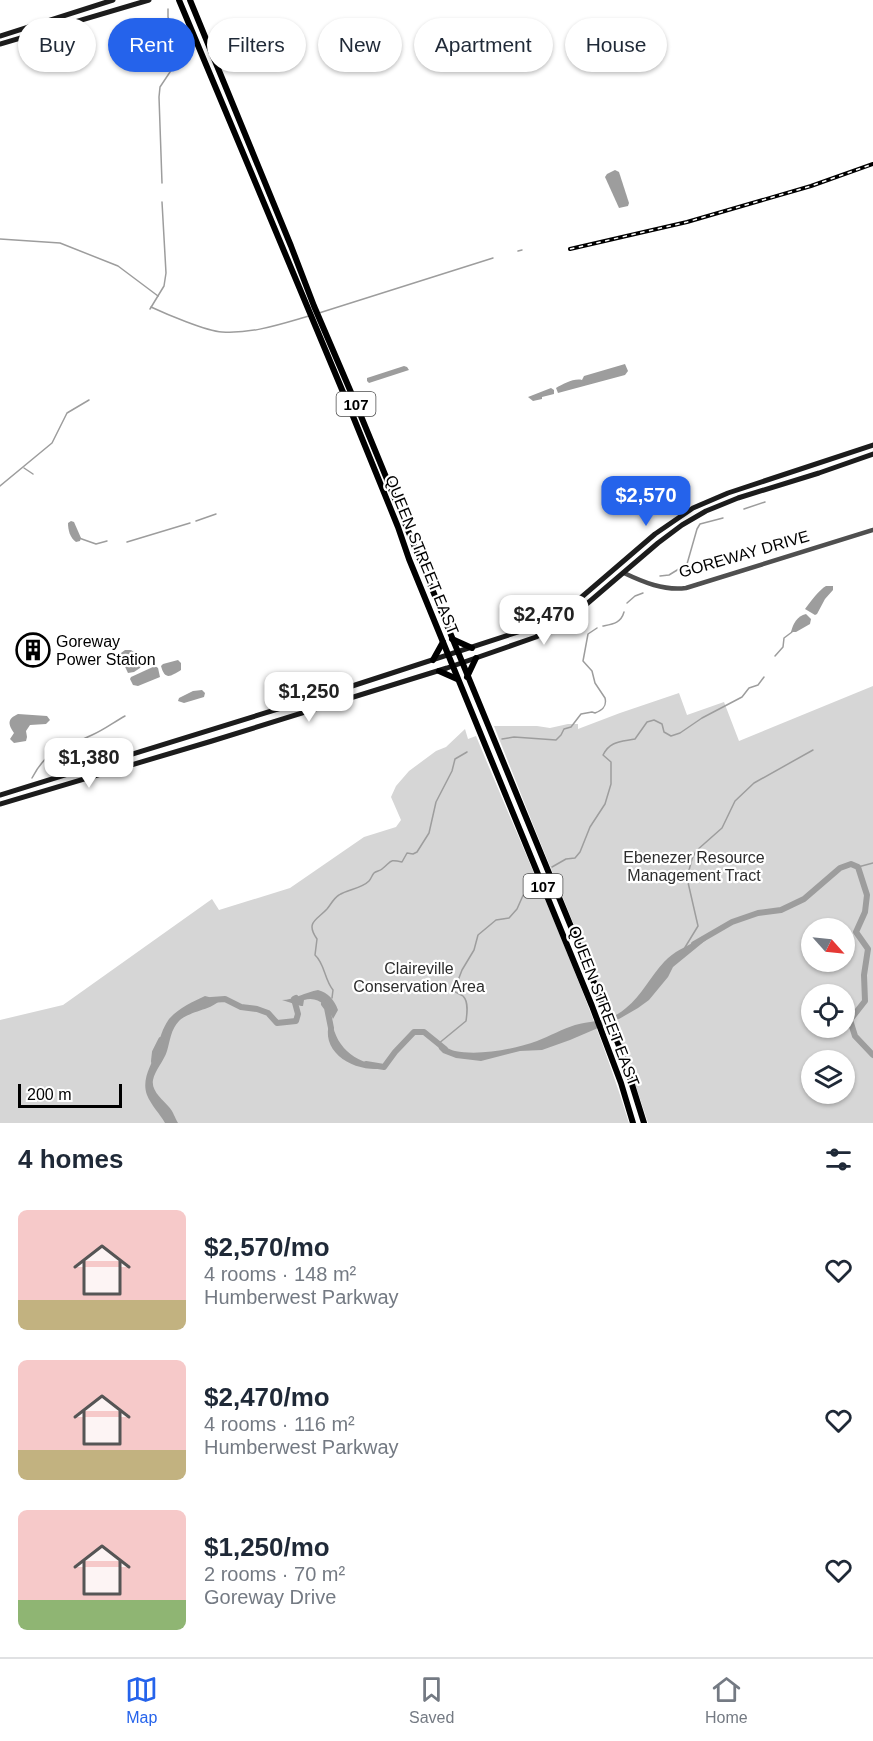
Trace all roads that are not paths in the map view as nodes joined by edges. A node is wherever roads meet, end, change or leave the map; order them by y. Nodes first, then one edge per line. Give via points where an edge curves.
1 (113, 0) edge
2 (149, 0) edge
3 (179, 0) edge
4 (190, 0) edge
5 (196, 0) edge
6 (194, 8) junction
7 (1, 34) edge
8 (0, 44) edge
9 (222, 101) junction
10 (237, 114) junction
11 (310, 307) junction
12 (323, 336) junction
13 (873, 445) edge
14 (873, 454) edge
15 (873, 530) edge
16 (624, 573) junction
17 (452, 639) junction
18 (443, 642) junction
19 (472, 648) junction
20 (457, 652) junction
21 (448, 655) junction
22 (476, 658) junction
23 (433, 660) junction
24 (462, 664) junction
25 (453, 667) junction
26 (439, 671) junction
27 (467, 677) junction
28 (458, 680) junction
29 (0, 795) edge
30 (0, 804) edge
31 (633, 1123) edge
32 (644, 1123) edge

1 - 7 main road
2 - 8 main road
3 - 9 main road, QUEEN STREET EAST / 107
4 - 6 main road, QUEEN STREET EAST / 107
5 - 6 main road
6 - 10 main road, QUEEN STREET EAST / 107
9 - 10 main road via 230,113
9 - 11 main road, QUEEN STREET EAST / 107
10 - 11 main road, QUEEN STREET EAST / 107 via 291,246
11 - 12 main road, QUEEN STREET EAST / 107
12 - 17 main road, QUEEN STREET EAST / 107 via 356,404
12 - 18 main road, QUEEN STREET EAST / 107
13 - 19 main road via 693,508 655,534 570,607 530,628
14 - 16 main road via 706,511 666,537
15 - 16 street, GOREWAY DRIVE via 686,588 644,583
16 - 22 main road via 576,614 549,631
17 - 19 main road
17 - 20 main road, QUEEN STREET EAST / 107
18 - 21 main road, QUEEN STREET EAST / 107
18 - 23 main road
19 - 20 main road
20 - 21 main road
20 - 24 main road, QUEEN STREET EAST / 107
21 - 23 main road
21 - 25 main road, QUEEN STREET EAST / 107
22 - 24 main road
22 - 27 main road
23 - 29 main road
24 - 25 main road
24 - 27 main road, QUEEN STREET EAST / 107
25 - 26 main road
25 - 28 main road, QUEEN STREET EAST / 107
26 - 28 main road
26 - 30 main road
27 - 32 main road, QUEEN STREET EAST / 107 via 602,1002
28 - 31 main road, QUEEN STREET EAST / 107 via 592,1006

